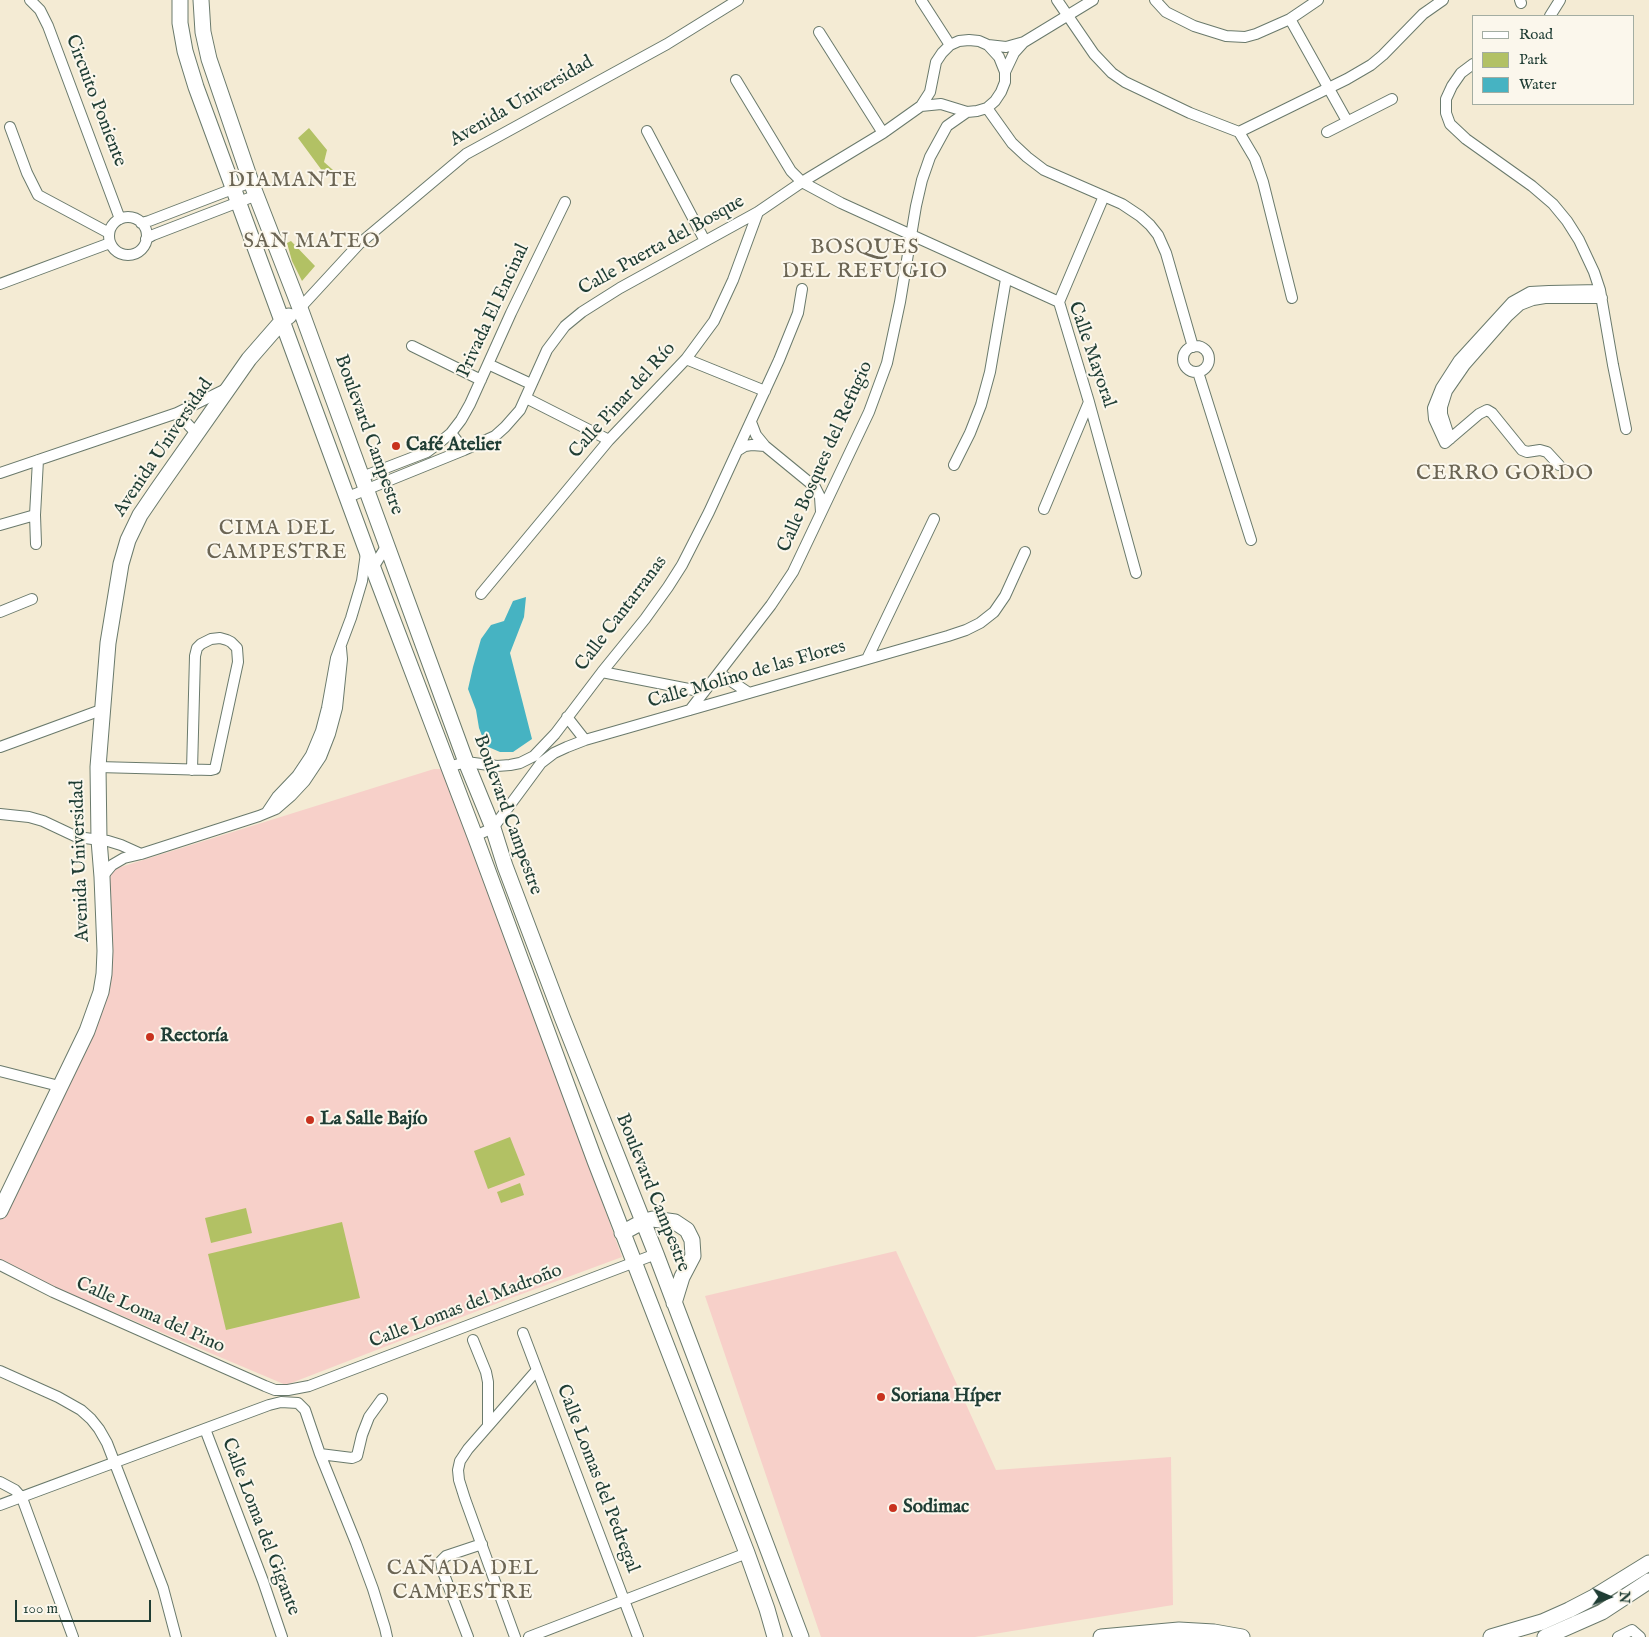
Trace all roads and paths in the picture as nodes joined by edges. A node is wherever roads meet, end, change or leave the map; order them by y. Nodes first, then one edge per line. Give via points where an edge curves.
1 (30, 0) edge
2 (180, 0) edge
3 (201, 0) edge
4 (738, 0) edge
5 (921, 0) edge
6 (1057, 0) edge
7 (1093, 0) edge
8 (1155, 0) edge
9 (1318, 0) edge
10 (1443, 0) edge
11 (1560, 0) edge
12 (1551, 15) edge
13 (1067, 16) junction
14 (1290, 18) junction
15 (819, 32) dead end
16 (1024, 42) junction
17 (950, 45) junction
18 (988, 45) junction
19 (1472, 65) edge
20 (1005, 72) junction
21 (736, 80) dead end
22 (1328, 87) junction
23 (1392, 98) dead end
24 (921, 106) junction
25 (987, 108) junction
26 (967, 112) junction
27 (1347, 121) junction
28 (10, 127) dead end
29 (647, 131) dead end
30 (1239, 132) junction
31 (1327, 132) dead end
32 (883, 133) junction
33 (802, 182) junction
34 (254, 189) junction
35 (236, 196) junction
36 (1104, 196) junction
37 (565, 202) dead end
38 (758, 212) junction
39 (120, 219) junction
40 (141, 223) junction
41 (911, 234) junction
42 (110, 238) junction
43 (146, 240) junction
44 (705, 242) junction
45 (1006, 279) junction
46 (0, 284) edge
47 (802, 289) dead end
48 (1601, 294) junction
49 (1292, 298) dead end
50 (1059, 302) junction
51 (300, 308) junction
52 (283, 320) junction
53 (412, 346) dead end
54 (1193, 347) junction
55 (686, 359) junction
56 (488, 364) junction
57 (1198, 372) junction
58 (481, 380) junction
59 (532, 384) junction
60 (229, 388) junction
61 (765, 391) junction
62 (526, 398) junction
63 (1089, 402) junction
64 (177, 413) junction
65 (750, 422) junction
66 (1626, 429) dead end
67 (451, 433) junction
68 (197, 434) junction
69 (609, 440) junction
70 (765, 446) junction
71 (464, 450) junction
72 (737, 451) junction
73 (38, 460) junction
74 (954, 465) dead end
75 (1559, 465) dead end
76 (0, 473) edge
77 (364, 483) junction
78 (348, 497) junction
79 (1044, 509) dead end
80 (822, 514) junction
81 (35, 516) junction
82 (934, 519) dead end
83 (0, 525) edge
84 (1251, 540) dead end
85 (36, 544) dead end
86 (387, 545) junction
87 (366, 550) junction
88 (1025, 552) dead end
89 (373, 568) junction
90 (1136, 573) dead end
91 (362, 581) junction
92 (481, 594) dead end
93 (32, 599) dead end
94 (0, 612) edge
95 (867, 659) junction
96 (602, 672) junction
97 (719, 673) junction
98 (704, 692) junction
99 (749, 693) junction
100 (101, 710) junction
101 (690, 710) junction
102 (567, 717) junction
103 (586, 740) junction
104 (0, 747) edge
105 (466, 762) junction
106 (98, 767) junction
107 (448, 767) junction
108 (192, 770) junction
109 (0, 814) edge
110 (493, 828) junction
111 (475, 836) junction
112 (99, 840) junction
113 (141, 854) junction
114 (102, 877) junction
115 (0, 1071) edge
116 (59, 1086) junction
117 (0, 1211) edge
118 (642, 1222) junction
119 (622, 1232) junction
120 (656, 1254) junction
121 (634, 1262) junction
122 (0, 1265) edge
123 (674, 1302) junction
124 (523, 1332) dead end
125 (473, 1340) dead end
126 (537, 1370) junction
127 (0, 1371) edge
128 (288, 1390) joint
129 (382, 1399) dead end
130 (488, 1425) junction
131 (205, 1429) junction
132 (320, 1454) junction
133 (115, 1463) junction
134 (0, 1482) edge
135 (22, 1498) junction
136 (0, 1505) edge
137 (482, 1544) junction
138 (747, 1553) junction
139 (1649, 1563) edge
140 (1649, 1581) edge
141 (624, 1600) junction
142 (1636, 1634) edge
143 (73, 1637) edge
144 (176, 1637) edge
145 (282, 1637) edge
146 (386, 1637) edge
147 (468, 1637) edge
148 (515, 1637) edge
149 (529, 1637) edge
150 (638, 1637) edge
151 (775, 1637) edge
152 (801, 1637) edge
153 (1101, 1637) edge
154 (1242, 1637) edge
155 (1491, 1637) edge
156 (1545, 1637) edge
157 (1618, 1637) edge

1 - 39 street, Circuito Poniente via 40,10 48,26
2 - 35 street, Boulevard Campestre via 185,51
3 - 34 street, Boulevard Campestre via 209,59
4 - 51 street, Avenida Universidad via 667,44 466,154 359,244
5 - 17 street
6 - 13 street
7 - 13 street
8 - 14 street via 1166,12 1181,20 1226,36 1256,34
9 - 14 street
10 - 22 street via 1423,14 1371,65
11 - 12 street
13 - 16 street
13 - 30 street via 1102,64 1125,82
14 - 22 street
15 - 32 street
16 - 18 street via 1006,47
16 - 20 street via 1014,53
17 - 18 street via 969,40
17 - 24 street via 936,62 930,92
18 - 20 street via 999,57
19 - 48 street via 1461,73 1446,99 1450,124 1466,140 1553,204 1579,240
20 - 25 street via 1001,92
21 - 33 street via 791,171
22 - 27 street
22 - 30 street
23 - 27 street
24 - 26 street via 941,104
24 - 32 street, Calle Puerta del Bosque
25 - 26 street
25 - 36 street via 1012,142 1044,170
26 - 41 street, Calle Bosques del Refugio via 947,126 930,157
27 - 31 street
28 - 42 street via 38,195
29 - 44 street
30 - 49 street via 1264,182
32 - 33 street, Calle Puerta del Bosque
33 - 38 street, Calle Puerta del Bosque
33 - 41 street, Calle Mayoral
34 - 35 street
34 - 51 street, Boulevard Campestre
35 - 40 street
35 - 43 street
35 - 52 street, Boulevard Campestre
36 - 50 street
36 - 54 street via 1140,216 1158,235
37 - 56 street, Privada El Encinal
38 - 44 street, Calle Puerta del Bosque
38 - 55 street, Calle Pinar del Río via 714,321
39 - 40 street via 131,218
39 - 42 street via 111,227
40 - 43 street
41 - 45 street, Calle Mayoral
41 - 80 street, Calle Bosques del Refugio via 887,363 869,412
42 - 43 street via 114,249 126,255 139,251
42 - 46 street
44 - 59 street, Calle Puerta del Bosque via 582,312 565,326 548,350
45 - 50 street, Calle Mayoral
45 - 74 street via 981,405
47 - 61 street, Calle Cantarranas via 798,312
48 - 66 street
48 - 75 street via 1545,298 1520,306 1465,365 1437,408 1434,419 1448,441 1487,410 1522,450 1547,452
50 - 63 street, Calle Mayoral
51 - 52 street, Avenida Universidad
51 - 77 street, Boulevard Campestre
52 - 60 street, Avenida Universidad
52 - 78 street, Boulevard Campestre
53 - 58 street
54 - 57 street via 1186,351 1183,362 1187,369
54 - 57 street via 1201,348 1208,357 1207,365
55 - 61 street
55 - 69 street, Calle Pinar del Río
56 - 58 street, Privada El Encinal
56 - 59 street
57 - 84 street
58 - 67 street, Privada El Encinal
59 - 62 street, Calle Puerta del Bosque
60 - 64 street
60 - 68 street, Avenida Universidad
61 - 65 street, Calle Cantarranas
62 - 69 street
62 - 71 street, Calle Puerta del Bosque via 520,410 495,436
63 - 79 street
63 - 90 street, Calle Mayoral
64 - 68 street
64 - 73 street
65 - 70 street
65 - 72 street, Calle Cantarranas
67 - 71 street
67 - 77 street, Calle Puerta del Bosque via 426,452
68 - 100 street, Avenida Universidad via 140,515 128,540 110,633
69 - 92 street, Calle Pinar del Río
70 - 72 street via 745,446
70 - 80 street via 816,487
71 - 77 street, Calle Puerta del Bosque
72 - 96 street, Calle Cantarranas via 682,565 645,619
73 - 76 street
73 - 81 street
77 - 78 street, Calle Puerta del Bosque
77 - 86 street, Boulevard Campestre
78 - 87 street, Boulevard Campestre
80 - 97 street, Calle Bosques del Refugio via 793,572
81 - 83 street
81 - 85 street
82 - 95 street
86 - 89 street
86 - 105 street, Boulevard Campestre
87 - 89 street, Boulevard Campestre
87 - 91 street
88 - 95 street, Calle Molino de las Flores via 1005,596 994,612 980,623
89 - 91 street
89 - 107 street, Boulevard Campestre
91 - 113 street via 341,648 337,708 330,734 321,757 305,781 276,809
93 - 94 street
95 - 99 street, Calle Molino de las Flores
96 - 98 street
96 - 102 street, Calle Cantarranas
97 - 98 street, Calle Bosques del Refugio
97 - 99 street
98 - 101 street, Calle Bosques del Refugio
99 - 101 street, Calle Molino de las Flores
100 - 104 street
100 - 106 street, Avenida Universidad
101 - 103 street, Calle Molino de las Flores
102 - 103 street
102 - 105 street, Calle Cantarranas via 534,756 520,763 497,766
103 - 110 street, Calle Molino de las Flores via 554,752 541,763
105 - 107 street, Calle Cantarranas
105 - 110 street, Boulevard Campestre
106 - 108 street
106 - 112 street, Avenida Universidad
107 - 111 street, Boulevard Campestre
108 - 108 street via 217,767 238,662 237,648 220,638 201,644 195,656
109 - 112 street via 29,817 77,837
110 - 111 street, Calle Molino de las Flores
110 - 118 street, Boulevard Campestre
111 - 119 street, Boulevard Campestre
112 - 113 street
112 - 114 street, Avenida Universidad
113 - 114 street via 112,865
114 - 116 street, Avenida Universidad via 105,950 101,992 87,1031
115 - 116 street
116 - 117 street, Avenida Universidad
118 - 119 street
118 - 120 street, Boulevard Campestre
118 - 123 street via 656,1219 675,1222 687,1230 692,1240 693,1256
119 - 121 street, Boulevard Campestre
120 - 121 street, Calle Lomas del Madroño
120 - 123 street, Boulevard Campestre
121 - 128 street, Calle Lomas del Madroño via 309,1386
121 - 138 street, Boulevard Campestre
122 - 128 street, Calle Loma del Pino via 53,1292 265,1386
123 - 152 street, Boulevard Campestre
124 - 126 street, Calle Lomas del Pedregal
125 - 130 street via 488,1382
126 - 130 street
126 - 141 street, Calle Lomas del Pedregal
127 - 133 street via 80,1410 99,1429
129 - 132 street via 369,1417 357,1456
130 - 137 street via 468,1448 458,1470
131 - 132 street via 269,1405 298,1403 305,1410
131 - 133 street
131 - 145 street, Calle Loma del Gigante
132 - 146 street via 373,1589
133 - 135 street
133 - 144 street via 163,1588
134 - 135 street
135 - 136 street
135 - 143 street
137 - 147 street via 446,1556 441,1561
137 - 148 street
138 - 141 street
138 - 151 street, Boulevard Campestre
139 - 155 street via 1569,1610 1542,1622
140 - 156 street via 1602,1612
141 - 149 street
141 - 150 street, Calle Lomas del Pedregal
142 - 157 street
153 - 154 street via 1179,1630

